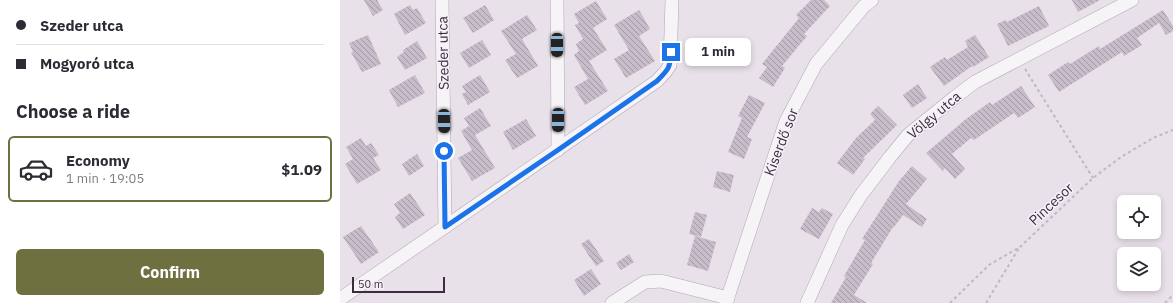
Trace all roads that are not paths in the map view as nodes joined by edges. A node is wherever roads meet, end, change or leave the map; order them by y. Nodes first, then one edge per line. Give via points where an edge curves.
1 (442, 0) edge
2 (557, 0) edge
3 (672, 0) edge
4 (872, 0) edge
5 (1132, 0) edge
6 (558, 150) junction
7 (445, 227) junction
8 (340, 299) edge
9 (727, 300) edge
10 (612, 303) edge
11 (806, 303) edge

1 - 7 street, Szeder utca
2 - 6 street
3 - 6 street via 670,65 666,71 657,81
4 - 9 street, Kiserdő sor via 864,6 816,64 786,121
5 - 11 street, Völgy utca via 975,82 908,135 861,195 842,225
6 - 7 street
7 - 8 street
9 - 10 street via 661,281 645,282

